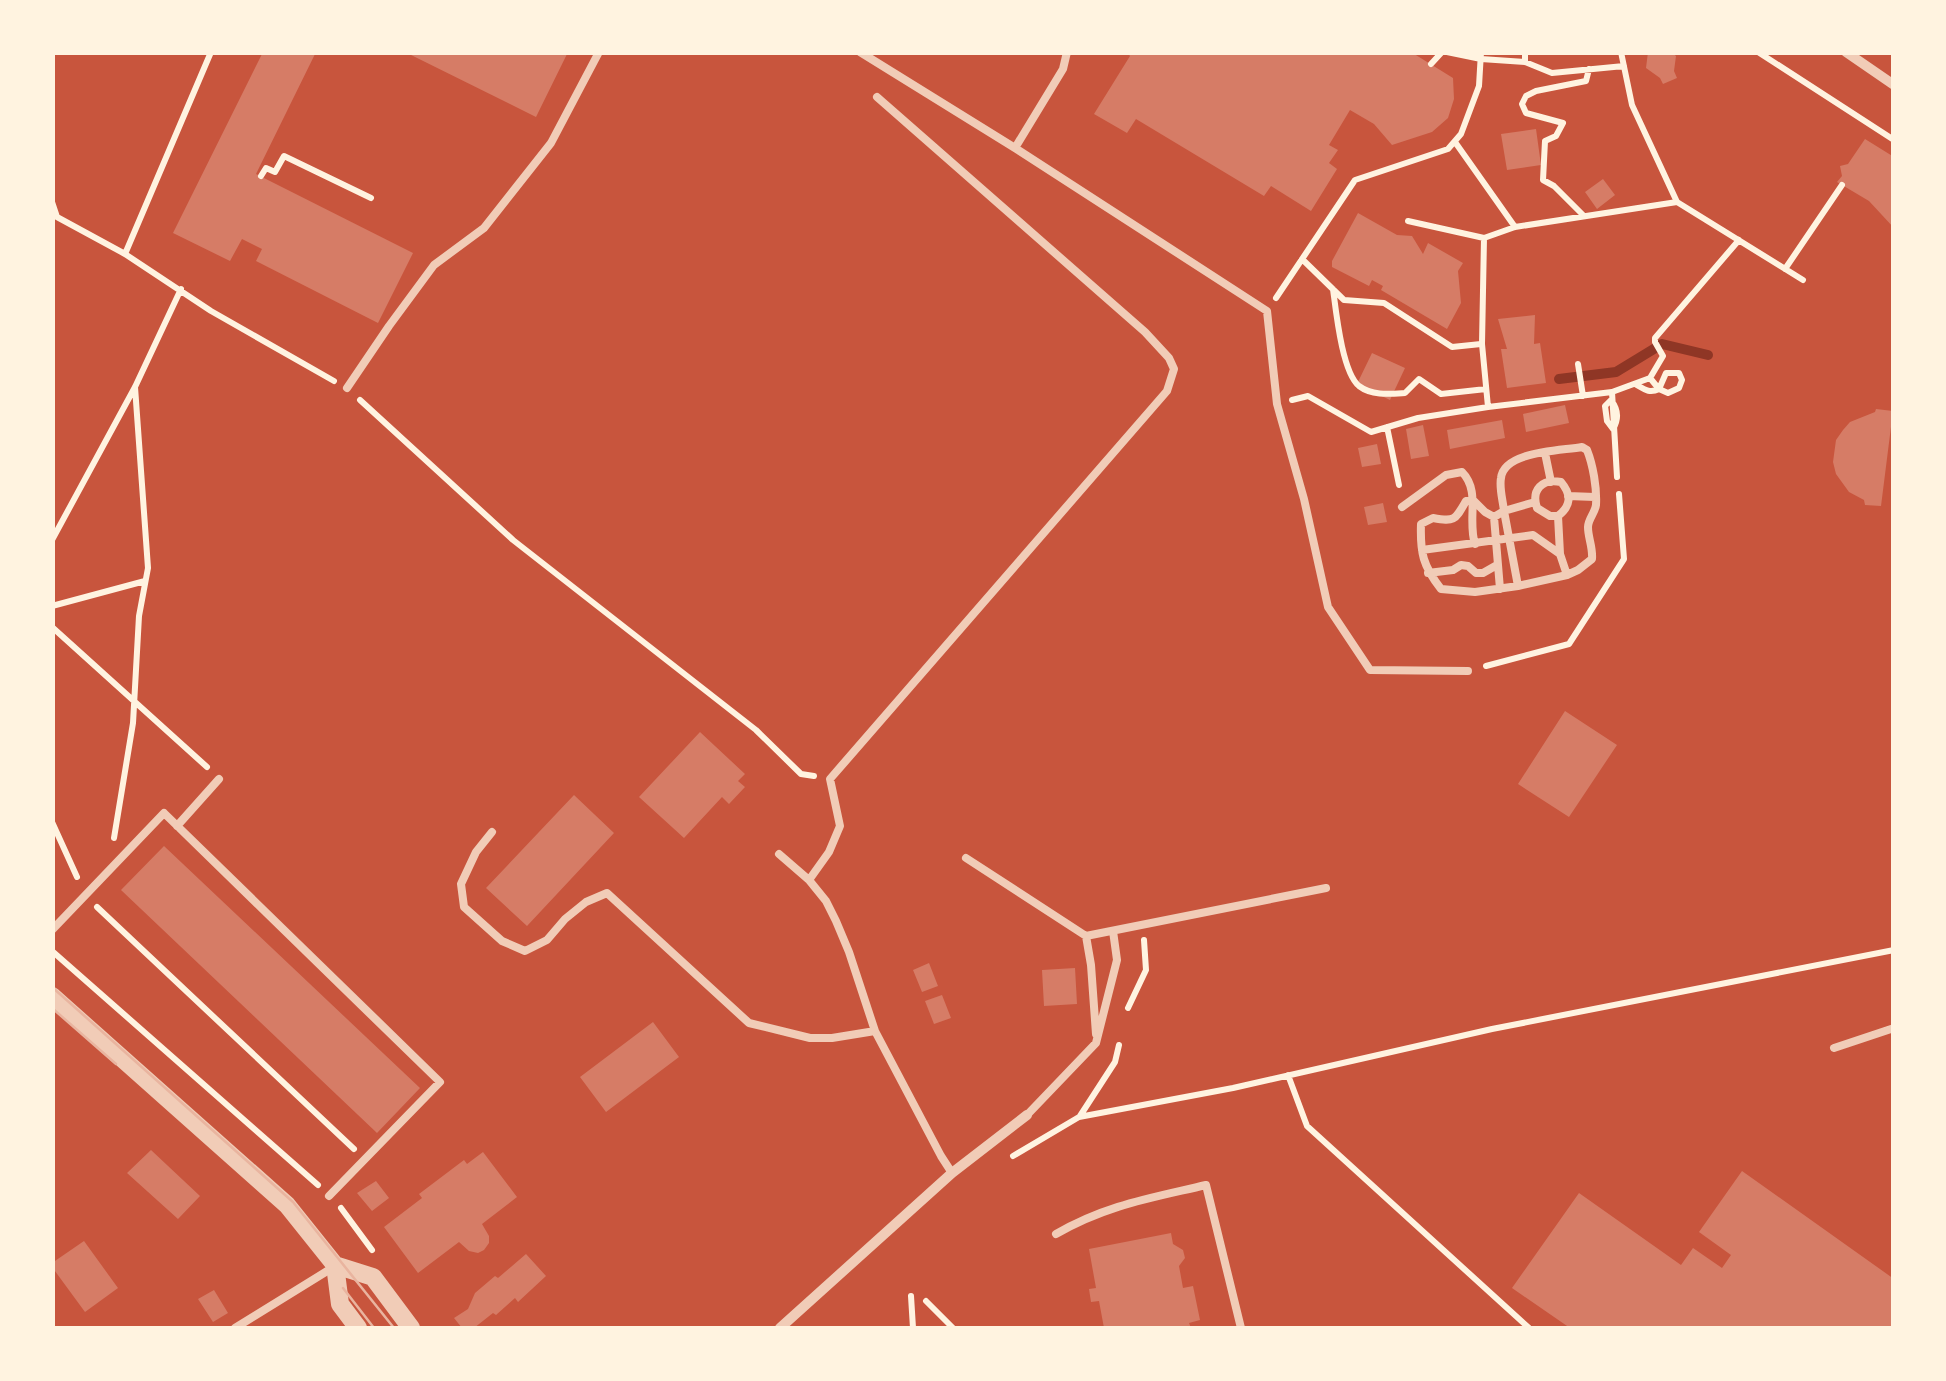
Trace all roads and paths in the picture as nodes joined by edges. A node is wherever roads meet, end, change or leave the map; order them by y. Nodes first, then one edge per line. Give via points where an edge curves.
1 (211, 52) edge
2 (599, 52) edge
3 (860, 52) edge
4 (1066, 52) edge
5 (1444, 52) edge
6 (1621, 52) edge
7 (1758, 52) edge
8 (1846, 52) edge
9 (1481, 56) edge
10 (1525, 57) edge
11 (1432, 64) dead end
12 (1624, 66) junction
13 (1589, 69) junction
14 (1894, 85) edge
15 (877, 97) dead end
16 (1894, 140) edge
17 (1454, 142) junction
18 (1014, 148) junction
19 (262, 176) dead end
20 (1842, 184) dead end
21 (372, 198) dead end
22 (52, 202) edge
23 (1677, 202) junction
24 (1585, 217) junction
25 (1408, 222) dead end
26 (1515, 227) junction
27 (1739, 240) junction
28 (124, 254) junction
29 (1302, 259) junction
30 (1785, 268) junction
31 (1803, 280) dead end
32 (1333, 288) junction
33 (180, 289) junction
34 (1267, 311) junction
35 (1482, 344) dead end
36 (1578, 364) dead end
37 (1650, 378) junction
38 (1635, 384) junction
39 (135, 387) junction
40 (347, 388) junction
41 (1486, 389) dead end
42 (1612, 392) dead end
43 (1583, 396) dead end
44 (1276, 404) junction
45 (1488, 407) dead end
46 (1545, 453) junction
47 (1551, 482) junction
48 (1568, 496) junction
49 (1595, 497) junction
50 (1473, 500) junction
51 (1535, 502) junction
52 (1402, 506) dead end
53 (1504, 511) junction
54 (1543, 513) junction
55 (1558, 516) junction
56 (1494, 517) junction
57 (1532, 535) junction
58 (1510, 539) junction
59 (52, 540) edge
60 (1496, 541) junction
61 (1475, 544) junction
62 (1422, 550) junction
63 (1560, 554) junction
64 (1497, 565) junction
65 (1428, 573) junction
66 (1566, 575) junction
67 (145, 581) junction
68 (1518, 586) junction
69 (1500, 589) junction
70 (52, 606) edge
71 (52, 627) edge
72 (1468, 671) dead end
73 (134, 700) junction
74 (219, 778) joint
75 (830, 778) junction
76 (52, 822) edge
77 (177, 826) junction
78 (492, 832) dead end
79 (778, 854) dead end
80 (966, 858) dead end
81 (108, 872) junction
82 (809, 880) junction
83 (1326, 888) dead end
84 (85, 896) junction
85 (52, 930) edge
86 (1112, 931) junction
87 (1086, 936) junction
88 (1894, 950) edge
89 (52, 951) edge
90 (52, 996) edge
91 (1894, 1028) edge
92 (875, 1031) junction
93 (1096, 1043) junction
94 (1834, 1048) dead end
95 (1288, 1075) junction
96 (1028, 1115) joint
97 (1013, 1156) dead end
98 (366, 1160) junction
99 (952, 1173) junction
100 (329, 1196) joint
101 (1056, 1234) dead end
102 (336, 1265) junction
103 (911, 1296) dead end
104 (926, 1301) dead end
105 (236, 1328) edge
106 (358, 1328) edge
107 (411, 1328) edge
108 (780, 1328) edge
109 (913, 1328) edge
110 (953, 1328) edge
111 (1241, 1328) edge
112 (1529, 1328) edge

1 - 28 path
2 - 40 lane via 551,143 484,228 434,266
3 - 18 lane
4 - 18 lane
5 - 9 path
5 - 11 path
6 - 12 path
7 - 16 path
8 - 14 street
9 - 10 path
9 - 17 path via 1478,86
10 - 13 path via 1552,72
12 - 13 path
12 - 23 path via 1632,104
13 - 24 path via 1586,82 1536,91 1522,104 1526,113 1563,123 1544,141 1544,180
15 - 75 lane via 1145,332 1174,369 1168,392
17 - 26 path
17 - 29 path via 1356,180
18 - 34 lane
19 - 21 path via 266,168 275,172 284,156
20 - 30 path
22 - 28 path via 57,217
23 - 24 path
23 - 27 path
24 - 26 path
25 - 26 path via 1484,238
27 - 30 path
27 - 37 path via 1655,338 1663,356
28 - 33 path
29 - 32 path
29 - 34 path
30 - 31 path
32 - 35 path via 1344,300 1384,303 1452,347
32 - 41 path via 1349,373 1360,387 1405,393 1418,379 1441,394
33 - 39 path
33 - 40 path
34 - 44 lane
36 - 43 path
37 - 38 path
37 - 38 path via 1659,389 1647,392
38 - 42 path
39 - 59 path
39 - 67 path
40 - 75 path via 513,540 756,730 800,774
44 - 45 path via 1308,396 1370,432
44 - 72 lane via 1328,607 1370,670
46 - 47 lane
46 - 49 lane via 1587,450
46 - 53 lane via 1517,457 1504,468
47 - 48 lane via 1561,482
47 - 51 lane via 1536,489
48 - 49 lane
48 - 55 lane
49 - 66 lane via 1588,528 1592,558
50 - 52 lane via 1462,472 1446,475
50 - 56 lane
50 - 61 lane
50 - 62 lane via 1454,520 1421,524
51 - 53 lane
51 - 54 lane
53 - 56 lane
53 - 58 lane
54 - 55 lane
54 - 57 lane
55 - 63 lane
56 - 60 lane
57 - 58 lane
57 - 63 lane
58 - 60 lane
58 - 68 lane
60 - 61 lane
60 - 64 lane
61 - 62 lane
62 - 65 lane
63 - 66 lane
64 - 65 lane via 1476,573 1461,565
64 - 69 lane
65 - 69 lane via 1441,589
66 - 68 lane
67 - 70 path
67 - 73 path
68 - 69 lane
71 - 73 path
73 - 74 path
73 - 81 path
74 - 77 lane
75 - 82 lane via 840,826
76 - 84 path
77 - 81 lane via 164,814
77 - 98 lane via 440,1082
78 - 92 lane via 461,884 464,906 502,941 525,951 607,892 749,1023 810,1038
79 - 82 lane
80 - 87 lane
81 - 84 lane
82 - 92 lane via 836,921
83 - 86 lane
84 - 85 lane
84 - 98 path
86 - 87 lane
86 - 93 lane via 1117,960
87 - 93 lane
88 - 95 path
89 - 100 path
90 - 102 street via 287,1205
91 - 94 lane
92 - 99 lane
93 - 96 lane
95 - 97 path via 1079,1117
95 - 112 path via 1307,1126
96 - 99 street
98 - 100 lane
99 - 108 street
101 - 111 lane via 1116,1206 1206,1186
102 - 105 lane
102 - 106 street via 340,1304
102 - 107 street via 373,1277
103 - 109 path
104 - 110 path

